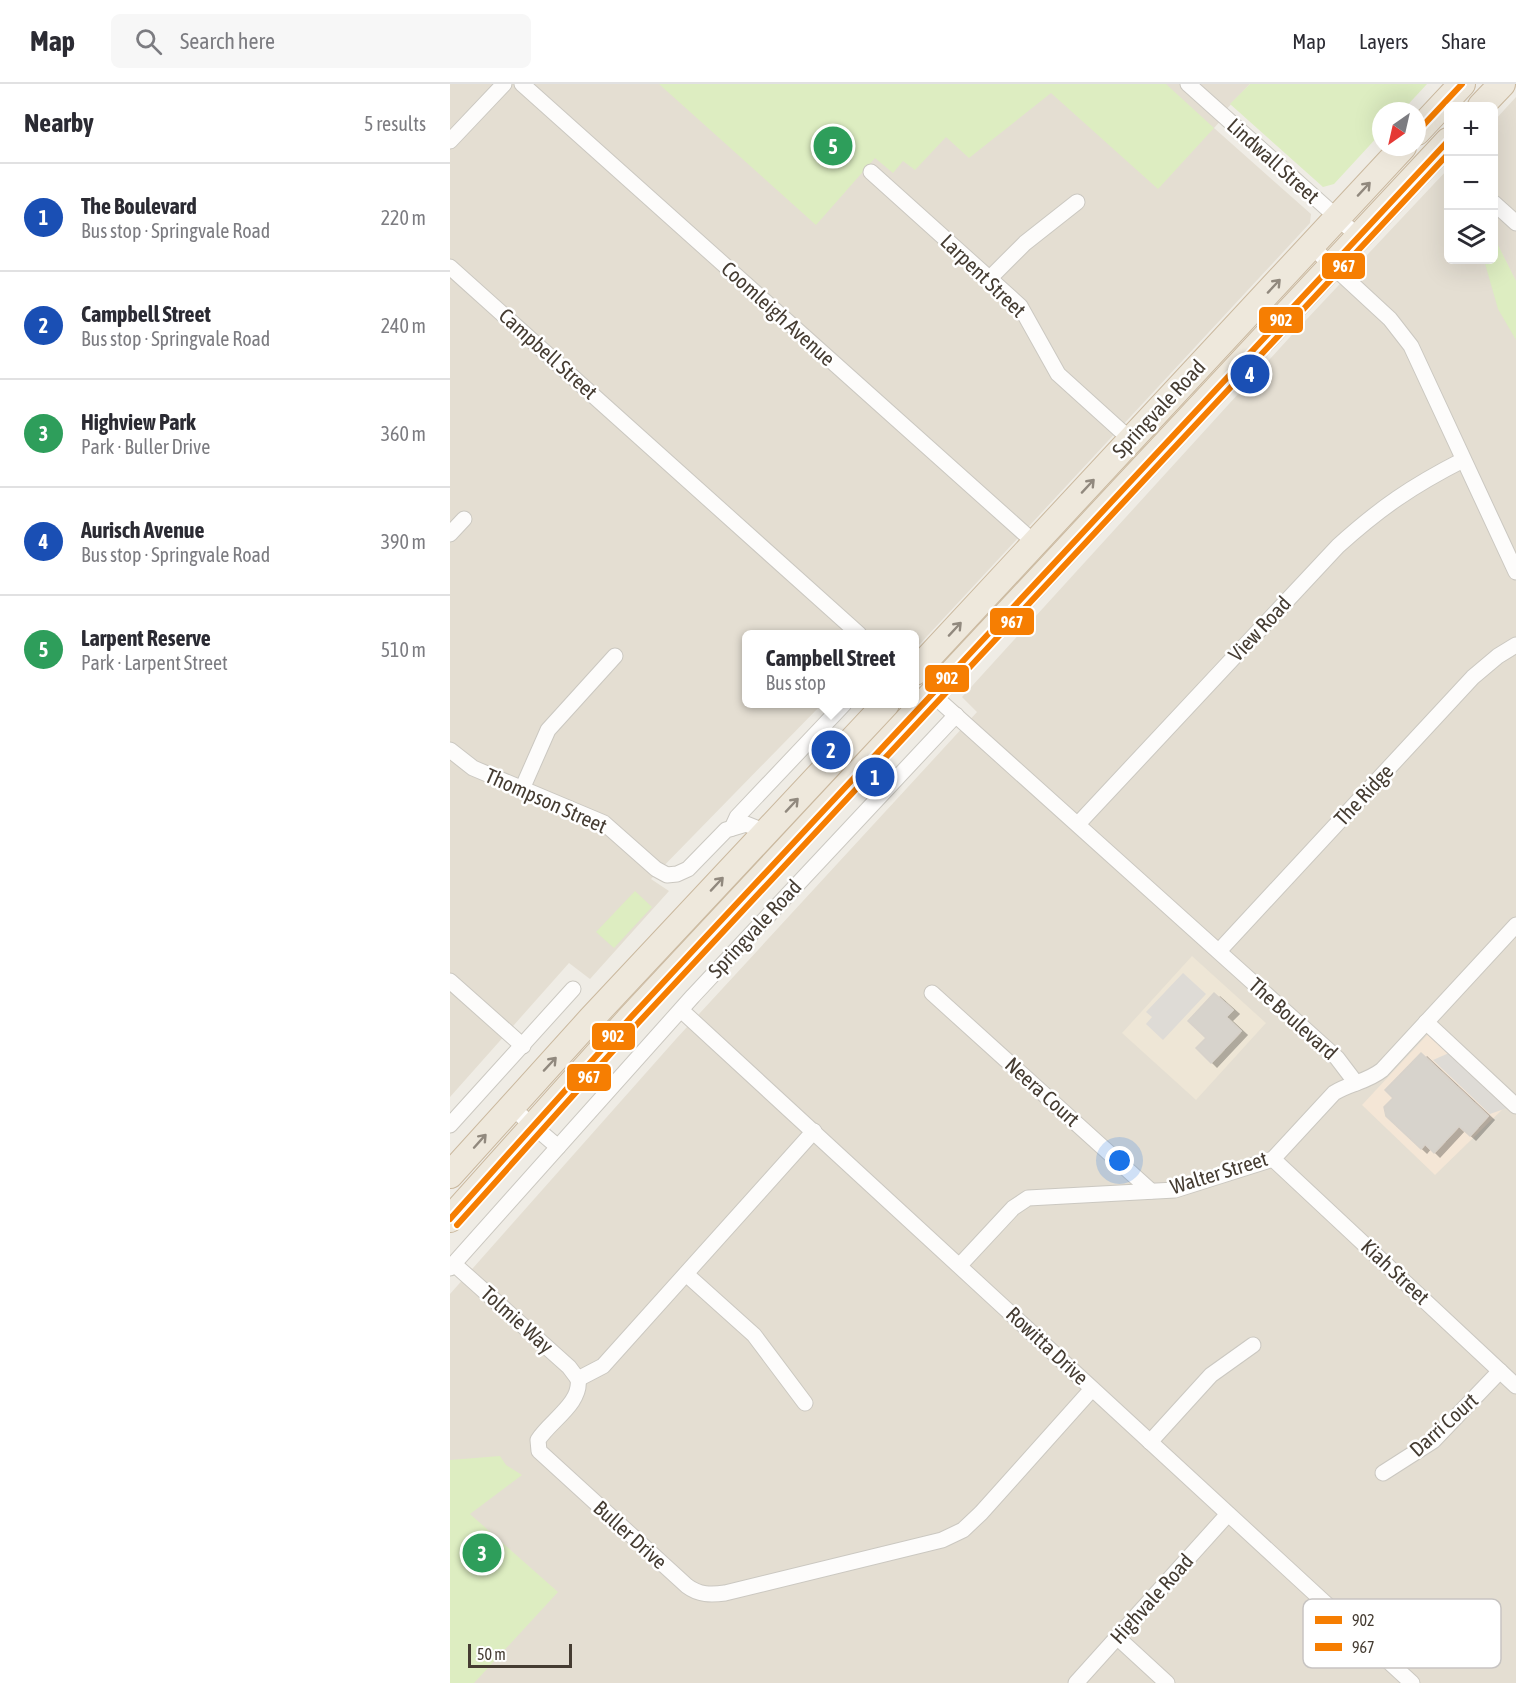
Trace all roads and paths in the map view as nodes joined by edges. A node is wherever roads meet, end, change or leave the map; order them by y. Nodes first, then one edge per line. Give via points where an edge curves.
1 (504, 84) edge
2 (522, 84) edge
3 (1188, 84) edge
4 (1462, 84) edge
5 (1502, 84) edge
6 (1485, 102) edge
7 (1426, 122) edge
8 (450, 141) edge
9 (1444, 152) edge
10 (1395, 156) edge
11 (872, 172) dead end
12 (1077, 202) dead end
13 (1498, 207) edge
14 (1337, 218) junction
15 (1516, 223) edge
16 (1359, 237) junction
17 (1311, 246) junction
18 (1332, 266) junction
19 (450, 267) edge
20 (990, 278) junction
21 (1131, 440) junction
22 (1463, 460) junction
23 (464, 519) dead end
24 (450, 534) edge
25 (1035, 543) junction
26 (1516, 572) edge
27 (855, 630) edge
28 (1516, 645) edge
29 (615, 656) dead end
30 (919, 668) edge
31 (932, 694) junction
32 (840, 708) edge
33 (882, 708) edge
34 (919, 708) edge
35 (919, 708) edge
36 (956, 715) junction
37 (450, 750) edge
38 (522, 789) junction
39 (1078, 824) junction
40 (746, 834) junction
41 (772, 866) junction
42 (1516, 925) edge
43 (1219, 951) junction
44 (450, 981) edge
45 (573, 989) dead end
46 (932, 993) dead end
47 (681, 1010) junction
48 (1426, 1022) junction
49 (523, 1046) junction
50 (1356, 1083) junction
51 (1516, 1106) edge
52 (511, 1107) junction
53 (450, 1125) edge
54 (533, 1125) junction
55 (814, 1131) junction
56 (558, 1147) junction
57 (1273, 1159) junction
58 (450, 1175) edge
59 (1151, 1191) junction
60 (450, 1219) edge
61 (960, 1265) junction
62 (452, 1266) edge
63 (686, 1274) junction
64 (1253, 1345) dead end
65 (1500, 1371) junction
66 (579, 1379) junction
67 (1516, 1386) edge
68 (1092, 1389) junction
69 (806, 1403) dead end
70 (1150, 1442) junction
71 (1383, 1473) dead end
72 (1228, 1514) junction
73 (1321, 1599) edge
74 (1118, 1638) junction
75 (1396, 1668) edge
76 (1076, 1683) edge
77 (1167, 1683) edge
78 (1412, 1683) edge

1 - 8 street
2 - 25 street, Coomleigh Avenue
3 - 14 street, Lindwall Street
4 - 7 highway
5 - 6 highway
9 - 16 highway, Springvale Road
14 -> 10 highway, Springvale Road
11 - 20 street, Larpent Street
12 - 20 street via 1025,243
13 - 15 street
14 - 16 street, Lindwall Street
14 - 17 highway, Springvale Road
16 - 18 highway, Springvale Road
17 - 18 street
21 -> 17 highway, Springvale Road
18 - 22 street via 1406,337
18 - 31 highway, Springvale Road
19 - 27 street, Campbell Street
20 - 21 street, Larpent Street via 1020,306 1058,374
25 -> 21 highway, Springvale Road
22 - 26 street
22 - 39 street, View Road via 1401,494 1338,546
23 - 24 street
30 -> 25 highway, Springvale Road
28 - 43 street, The Ridge via 1467,684
29 - 38 street via 548,730
31 - 34 highway, Springvale Road
31 - 36 street, The Boulevard
32 - 40 street via 737,817
40 -> 33 highway
35 - 41 highway, Springvale Road
36 - 39 street, The Boulevard
36 - 47 street, Springvale Road
37 - 38 street, Thompson Street via 468,766
38 - 40 street, Thompson Street via 604,823 656,869 670,875 688,869 726,830
39 - 43 street, The Boulevard
40 - 41 street, Springvale Road
52 -> 40 highway
41 - 54 highway, Springvale Road
42 - 48 street, Walter Street
43 - 50 street, The Boulevard via 1337,1058
44 - 49 street
45 - 49 street
46 - 59 street, Neera Court
47 - 55 street, Rowitta Drive
47 - 56 street, Springvale Road
48 - 50 street, Walter Street via 1382,1070
48 - 51 street
49 - 53 street
50 - 57 street, Walter Street via 1334,1093
52 - 54 street
58 -> 52 highway
54 - 56 street
54 - 60 highway, Springvale Road
55 - 61 street, Rowitta Drive
55 - 63 street
56 - 62 street, Springvale Road
57 - 59 street, Walter Street via 1176,1190
57 - 65 street, Kiah Street
59 - 61 street, Walter Street via 1029,1198 1013,1208
61 - 68 street, Rowitta Drive
62 - 66 street, Tolmie Way
63 - 66 street via 603,1366
63 - 69 street via 754,1335
64 - 70 street via 1211,1375
65 - 67 street, Kiah Street
65 - 71 street, Darri Court via 1433,1441
66 - 68 street, Buller Drive via 574,1398 538,1440 539,1451 687,1586 707,1595 942,1540 963,1530
68 - 70 street, Rowitta Drive
70 - 72 street, Rowitta Drive
72 - 73 street, Rowitta Drive
72 - 74 street, Highvale Road
74 - 76 street, Highvale Road
74 - 77 street
75 - 78 street, Rowitta Drive

